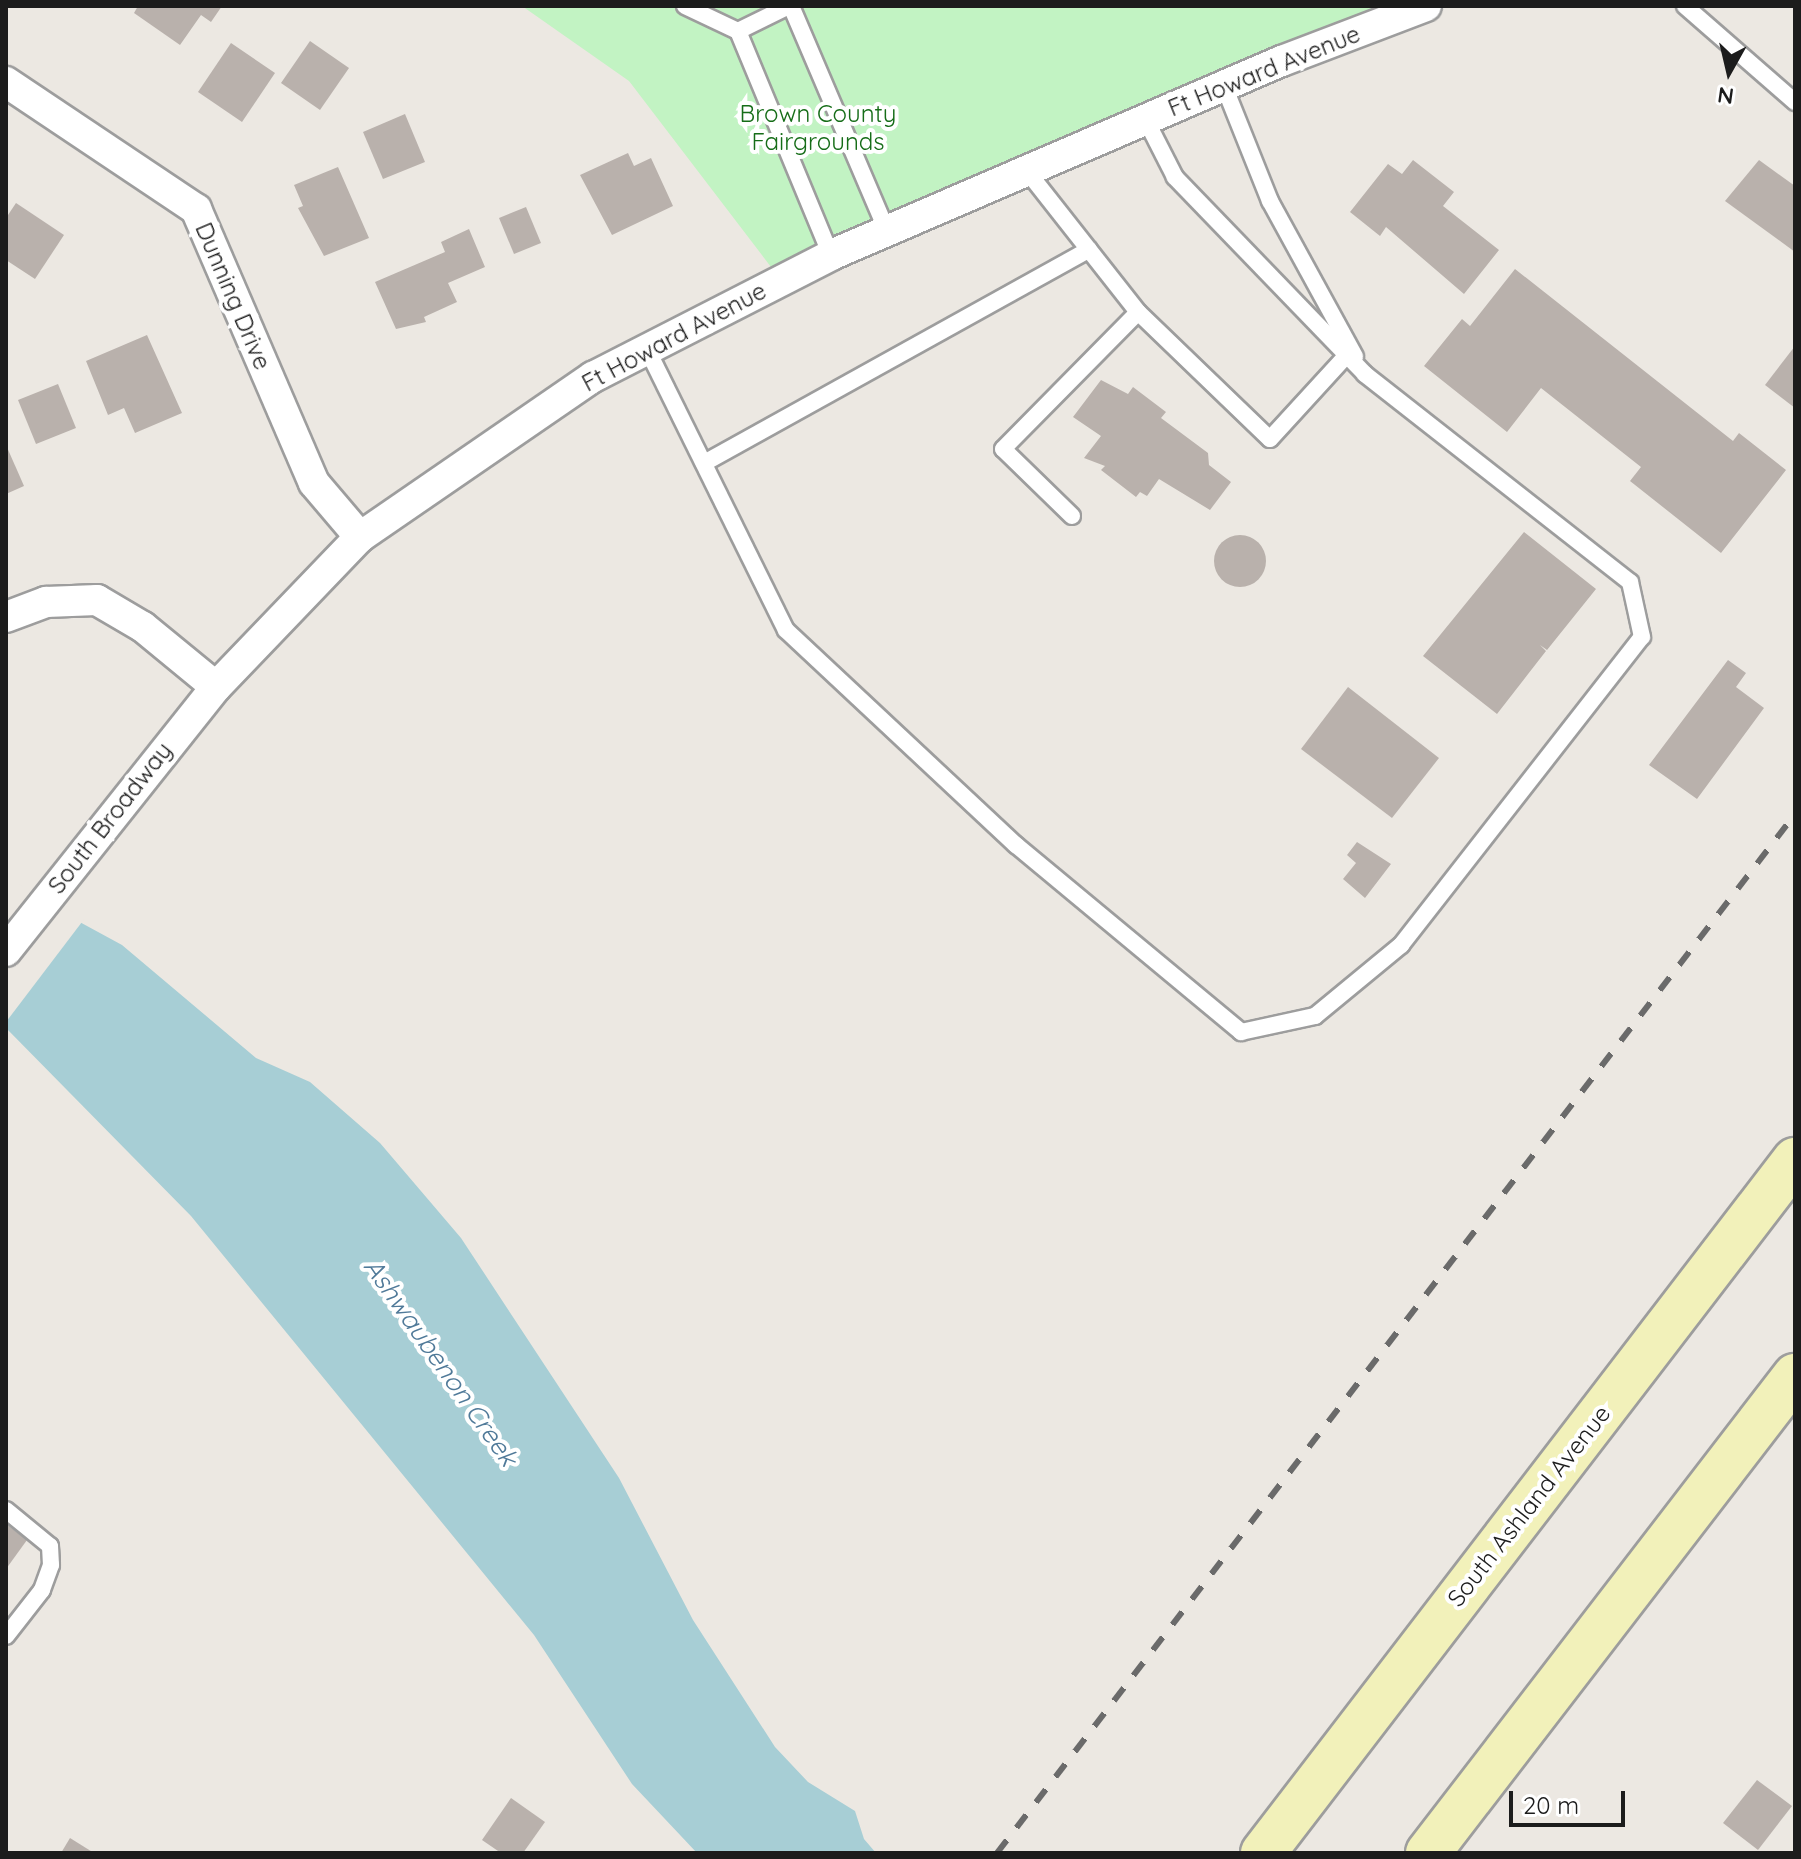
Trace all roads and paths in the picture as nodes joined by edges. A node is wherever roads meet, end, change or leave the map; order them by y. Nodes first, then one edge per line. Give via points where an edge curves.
1 (685, 6) edge
2 (790, 6) edge
3 (1426, 6) edge
4 (1685, 6) edge
5 (738, 31) junction
6 (6, 82) edge
7 (1224, 86) junction
8 (1795, 102) edge
9 (1146, 120) junction
10 (1027, 171) junction
11 (887, 231) junction
12 (1089, 250) junction
13 (831, 255) junction
14 (1138, 312) junction
15 (647, 349) junction
16 (1347, 355) junction
17 (1365, 374) junction
18 (704, 463) junction
19 (1072, 516) dead end
20 (360, 537) junction
21 (6, 617) edge
22 (216, 687) junction
23 (6, 951) edge
24 (1795, 1160) edge
25 (1795, 1376) edge
26 (6, 1510) edge
27 (6, 1636) edge
28 (1263, 1853) edge
29 (1428, 1853) edge

1 - 5 lane
2 - 5 lane
2 - 11 lane
3 - 7 street, Ft Howard Avenue
4 - 8 lane
5 - 13 lane
6 - 20 street, Dunning Drive via 196,209 314,483
7 - 9 street, Ft Howard Avenue
7 - 17 lane via 1270,201
9 - 10 street, Ft Howard Avenue
9 - 16 lane via 1175,177
10 - 11 street, Ft Howard Avenue
10 - 12 lane
11 - 13 street, Ft Howard Avenue
12 - 14 lane
12 - 18 lane
13 - 15 street, Ft Howard Avenue
14 - 16 lane via 1270,439
14 - 19 lane via 1003,449
15 - 18 lane
15 - 20 street, Ft Howard Avenue via 593,377
16 - 17 lane
17 - 18 lane via 1630,582 1642,637 1401,945 1315,1016 1241,1032 1016,845 786,630
20 - 22 street, Ft Howard Avenue
21 - 22 street via 46,602 97,600 143,627
22 - 23 street, South Broadway
24 - 28 main road, South Ashland Avenue
25 - 29 main road
26 - 27 lane via 50,1546 51,1565 42,1590

